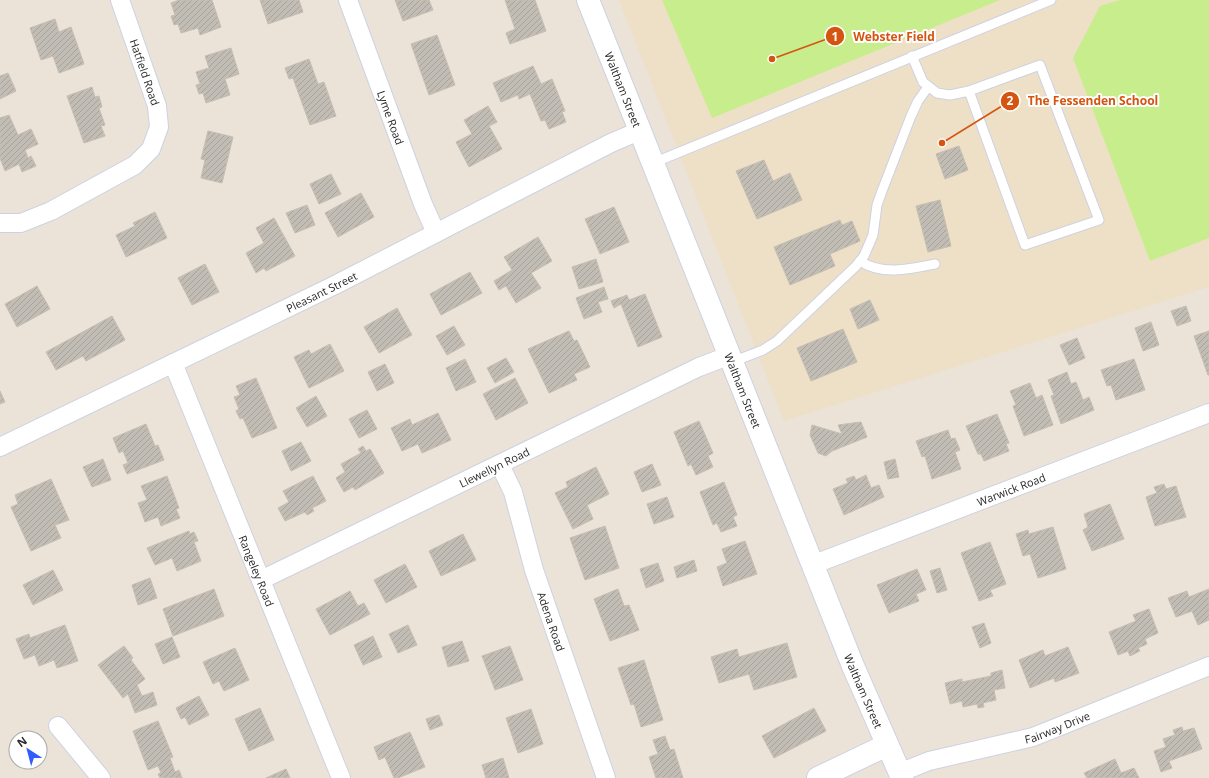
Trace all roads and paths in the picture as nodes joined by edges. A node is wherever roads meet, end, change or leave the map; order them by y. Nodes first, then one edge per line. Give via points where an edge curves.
1 (120, 0) edge
2 (348, 0) edge
3 (588, 0) edge
4 (1051, 0) edge
5 (912, 56) junction
6 (928, 86) junction
7 (970, 91) junction
8 (639, 131) junction
9 (652, 163) junction
10 (0, 223) edge
11 (436, 233) junction
12 (860, 261) junction
13 (935, 264) dead end
14 (730, 359) junction
15 (173, 363) junction
16 (1209, 413) edge
17 (0, 447) edge
18 (500, 465) junction
19 (812, 565) junction
20 (261, 580) junction
21 (1209, 666) edge
22 (58, 726) dead end
23 (887, 745) junction
24 (901, 775) edge
25 (101, 778) edge
26 (341, 778) edge
27 (606, 778) edge
28 (818, 778) edge

1 - 10 street, Hatfield Road via 155,98 159,121 158,134 151,149 135,165 75,198 28,221
2 - 11 street, Lyme Road
3 - 8 main road, Waltham Street
4 - 5 lane
5 - 6 lane via 920,77
5 - 9 lane
6 - 7 lane via 937,93 950,95
6 - 12 lane via 911,116 877,205 870,242
7 - 7 lane via 1040,65 1099,220 1025,245
8 - 9 main road, Waltham Street
8 - 11 street, Pleasant Street
9 - 14 main road, Waltham Street
11 - 15 street, Pleasant Street via 318,294
12 - 13 lane via 870,267 891,270
12 - 14 lane via 777,341 763,350
14 - 18 street, Llewellyn Road via 699,367
14 - 19 main road, Waltham Street
15 - 17 street, Pleasant Street
15 - 20 street, Rangeley Road
16 - 19 street, Warwick Road
18 - 20 street, Llewellyn Road
18 - 27 street, Adena Road via 513,492 534,570
19 - 23 main road, Waltham Street
20 - 26 street, Rangeley Road
21 - 24 street, Fairway Drive via 1033,737 929,761
22 - 25 street
23 - 24 main road, Waltham Street
23 - 28 main road

